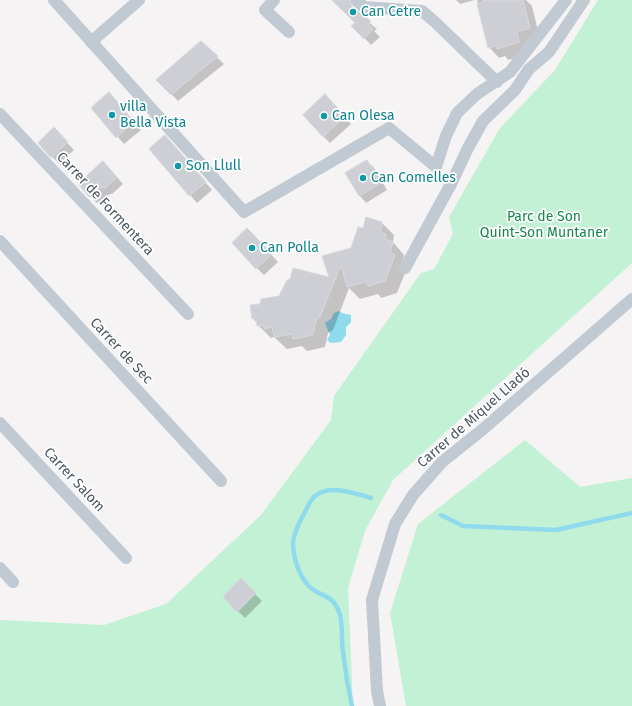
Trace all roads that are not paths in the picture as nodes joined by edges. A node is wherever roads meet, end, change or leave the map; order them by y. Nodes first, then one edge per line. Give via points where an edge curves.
1 (54, 0) edge
2 (139, 0) edge
3 (274, 0) edge
4 (356, 0) edge
5 (566, 0) edge
6 (584, 0) edge
7 (289, 32) dead end
8 (91, 42) junction
9 (497, 82) junction
10 (0, 114) edge
11 (0, 241) edge
12 (404, 268) dead end
13 (632, 299) edge
14 (188, 314) dead end
15 (0, 423) edge
16 (221, 481) dead end
17 (126, 558) dead end
18 (0, 568) edge
19 (13, 582) dead end
20 (380, 706) edge

1 - 8 street
2 - 8 street
3 - 7 street via 265,10
4 - 9 street via 364,7 422,11
5 - 9 street via 510,72
6 - 12 street via 549,52 529,69 515,90 483,121
8 - 9 street via 244,212 389,128 436,167 457,113 477,94
10 - 14 street, Carrer de Formentera
11 - 16 street, Carrer de Sec
13 - 20 street, Carrer de Miquel Lladó via 442,462 413,495 395,524 372,600
15 - 17 street, Carrer Salom
18 - 19 street

